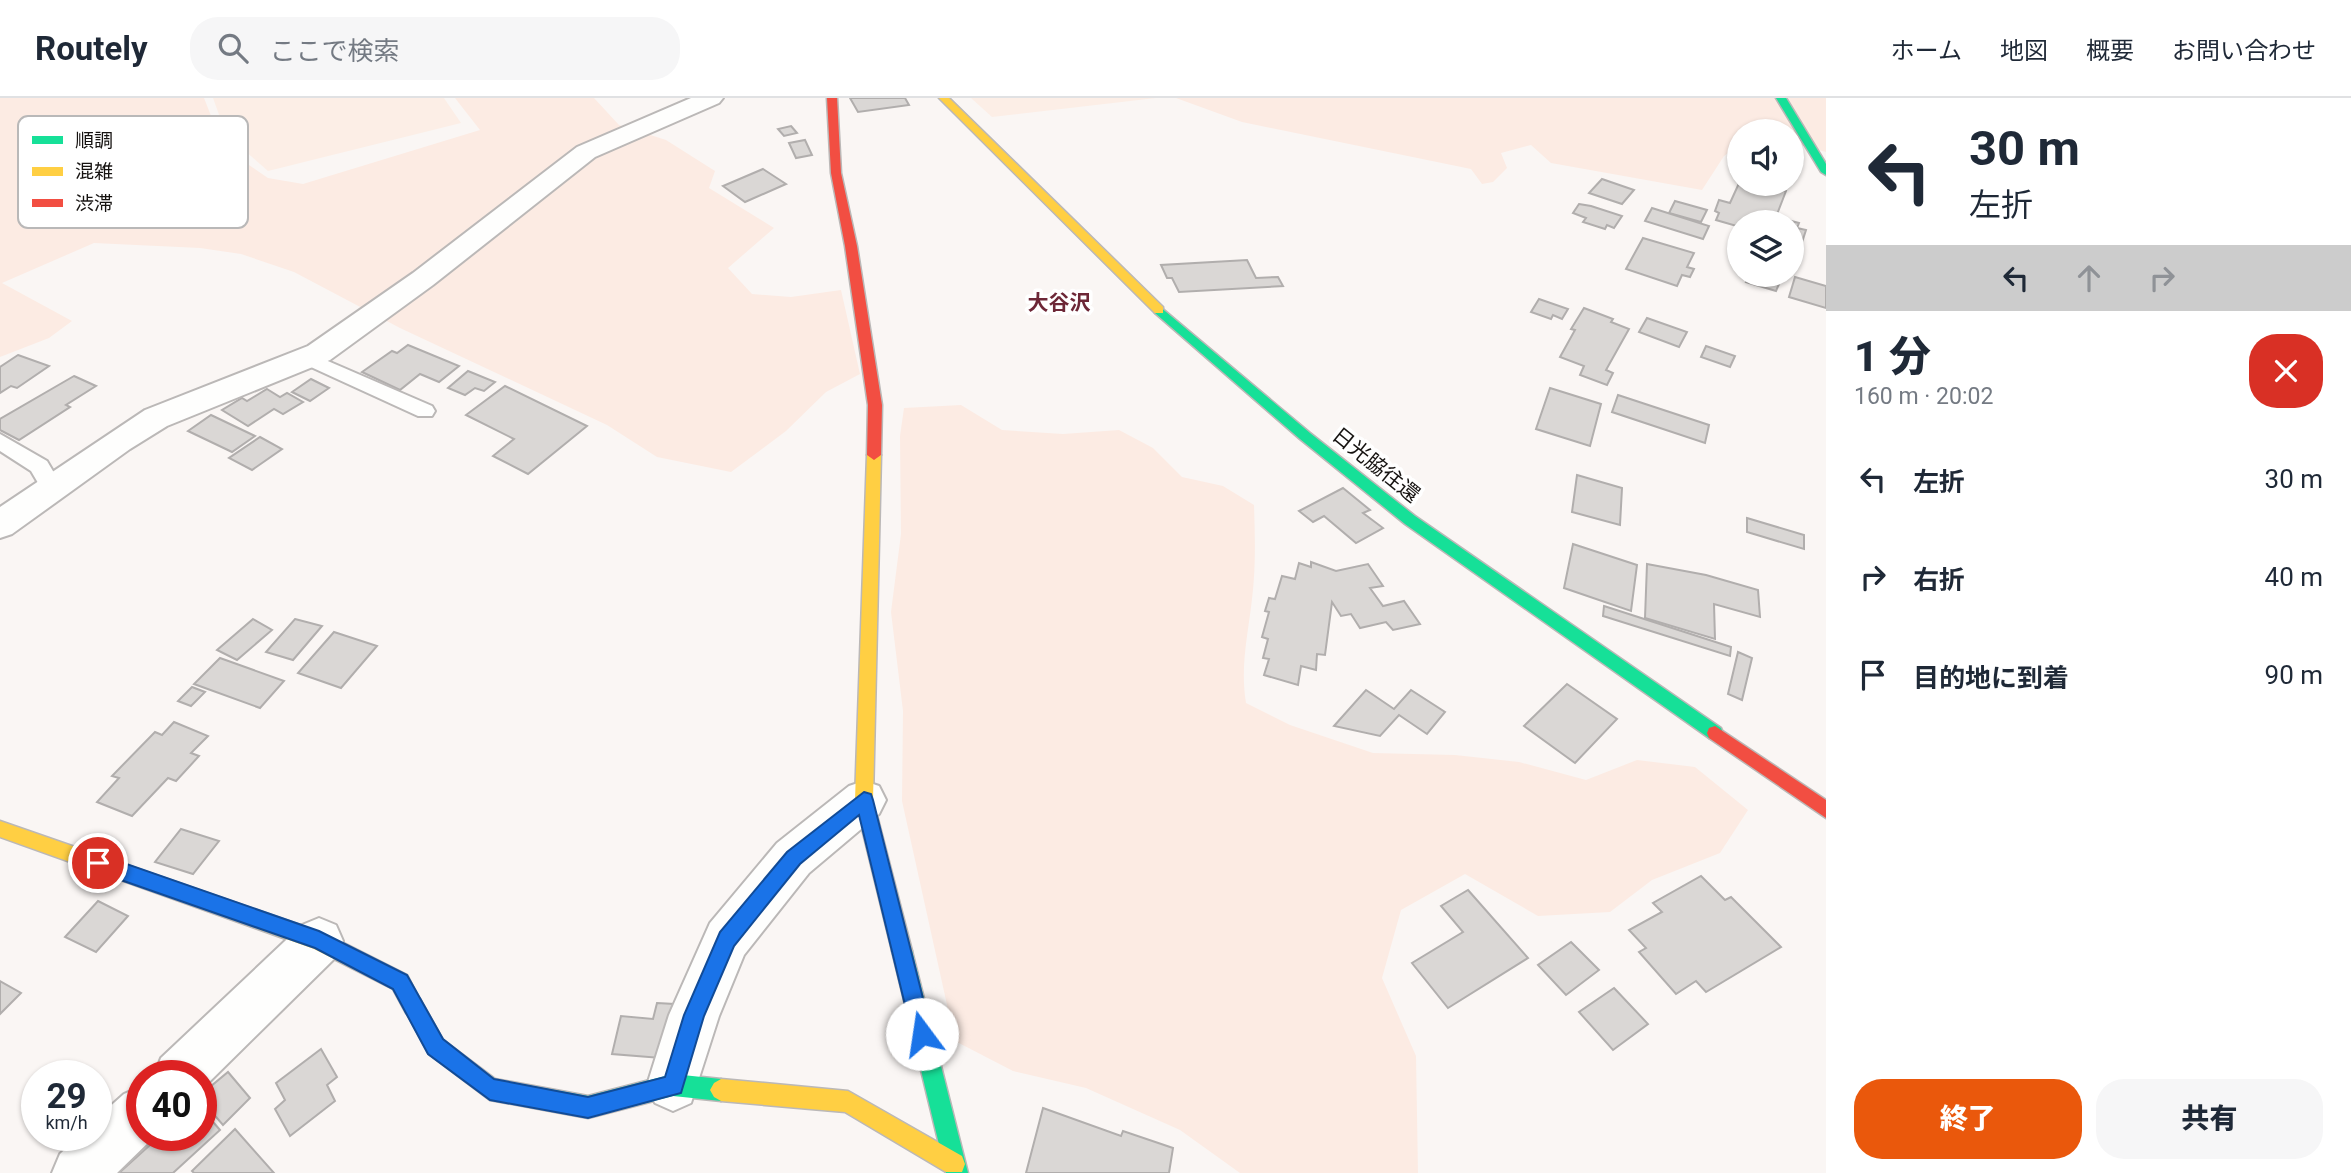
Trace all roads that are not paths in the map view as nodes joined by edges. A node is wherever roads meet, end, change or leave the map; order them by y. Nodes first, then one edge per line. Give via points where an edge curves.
1 (711, 98) edge
2 (832, 98) edge
3 (944, 98) edge
4 (1781, 98) edge
5 (1826, 172) edge
6 (307, 358) junction
7 (425, 411) dead end
8 (0, 440) edge
9 (52, 488) junction
10 (0, 525) edge
11 (864, 800) junction
12 (1826, 810) edge
13 (0, 829) edge
14 (319, 940) junction
15 (195, 1060) edge
16 (673, 1085) junction
17 (126, 1127) edge
18 (955, 1168) edge
19 (79, 1173) edge

1 - 6 street via 586,152 423,279
2 - 11 main road via 836,173 874,405
3 - 12 main road, 日光脇往還 via 1156,307 1305,436 1410,520
4 - 5 main road
6 - 7 lane
6 - 9 street via 156,418
8 - 9 lane via 38,466
9 - 10 street
11 - 16 street via 793,858 727,939 694,1015
11 - 18 main road
13 - 14 main road
14 - 15 street
14 - 16 main road via 400,982 436,1047 490,1089 588,1107
16 - 18 main road via 848,1102
17 - 19 street

